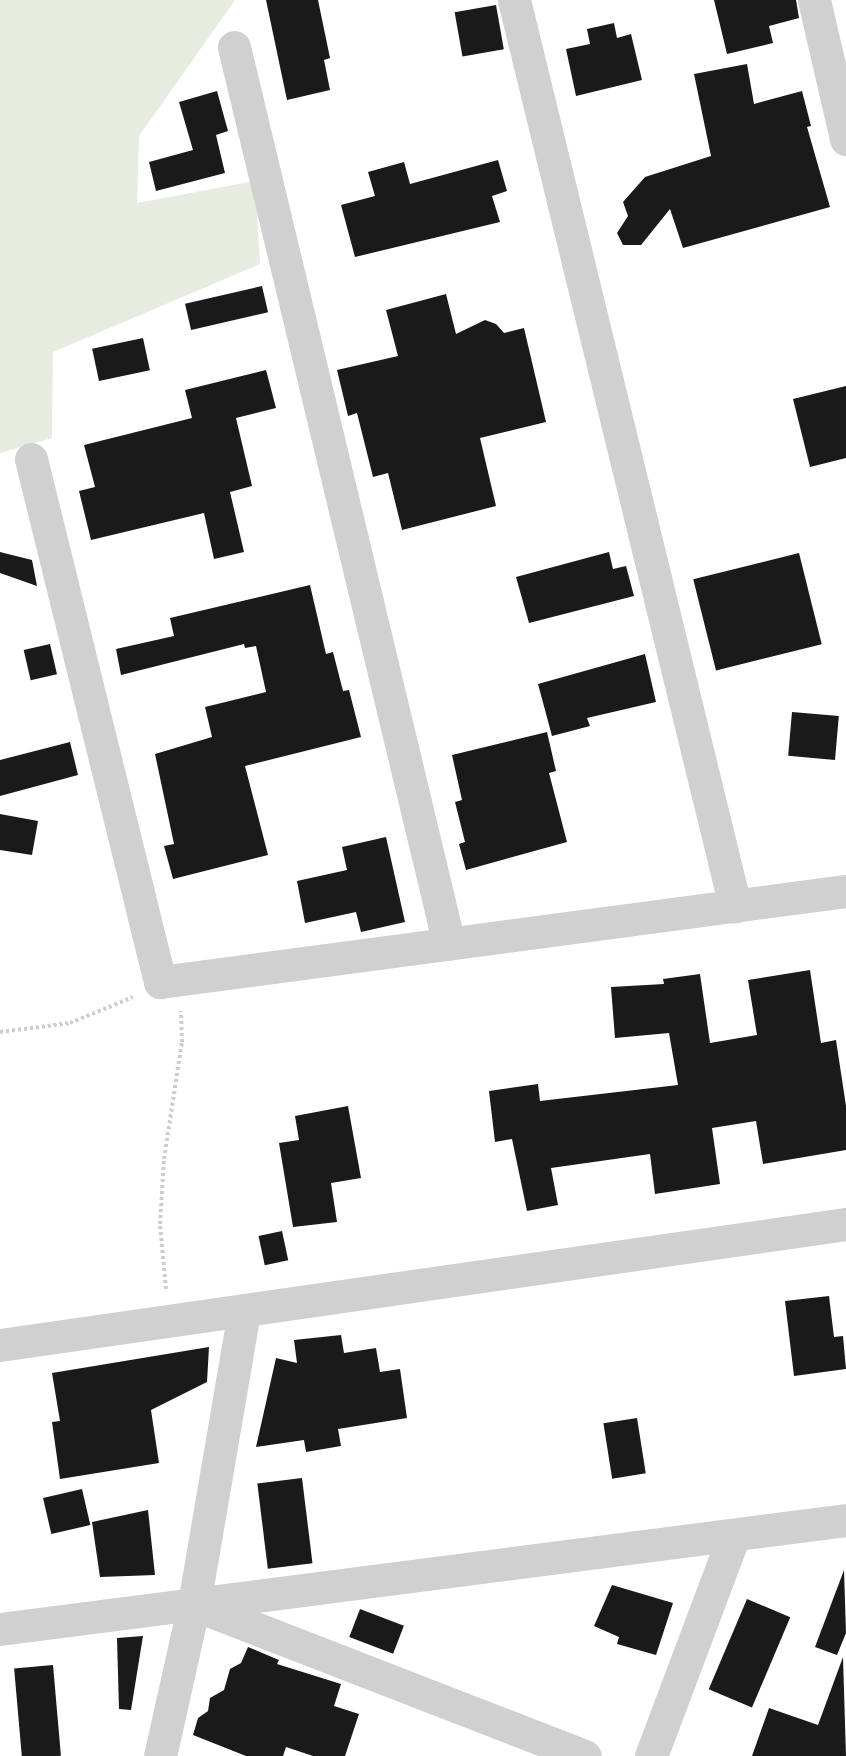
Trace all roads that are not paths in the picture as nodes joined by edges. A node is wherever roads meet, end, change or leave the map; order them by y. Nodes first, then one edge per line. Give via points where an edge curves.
1 (514, 0) edge
2 (814, 0) edge
3 (234, 47) dead end
4 (846, 139) edge
5 (31, 459) dead end
6 (846, 891) edge
7 (735, 906) junction
8 (449, 944) junction
9 (846, 1224) edge
10 (244, 1310) junction
11 (0, 1344) edge
12 (846, 1520) edge
13 (734, 1535) junction
14 (194, 1604) junction
15 (0, 1629) edge
16 (160, 1756) edge
17 (585, 1756) edge
18 (651, 1756) edge

1 - 7 street
2 - 4 street
3 - 8 street
5 - 8 street via 170,981
6 - 7 street
7 - 8 street
9 - 10 street
10 - 11 street
10 - 14 street
12 - 13 street
13 - 14 street
13 - 18 street
14 - 15 street
14 - 16 street
14 - 17 street

